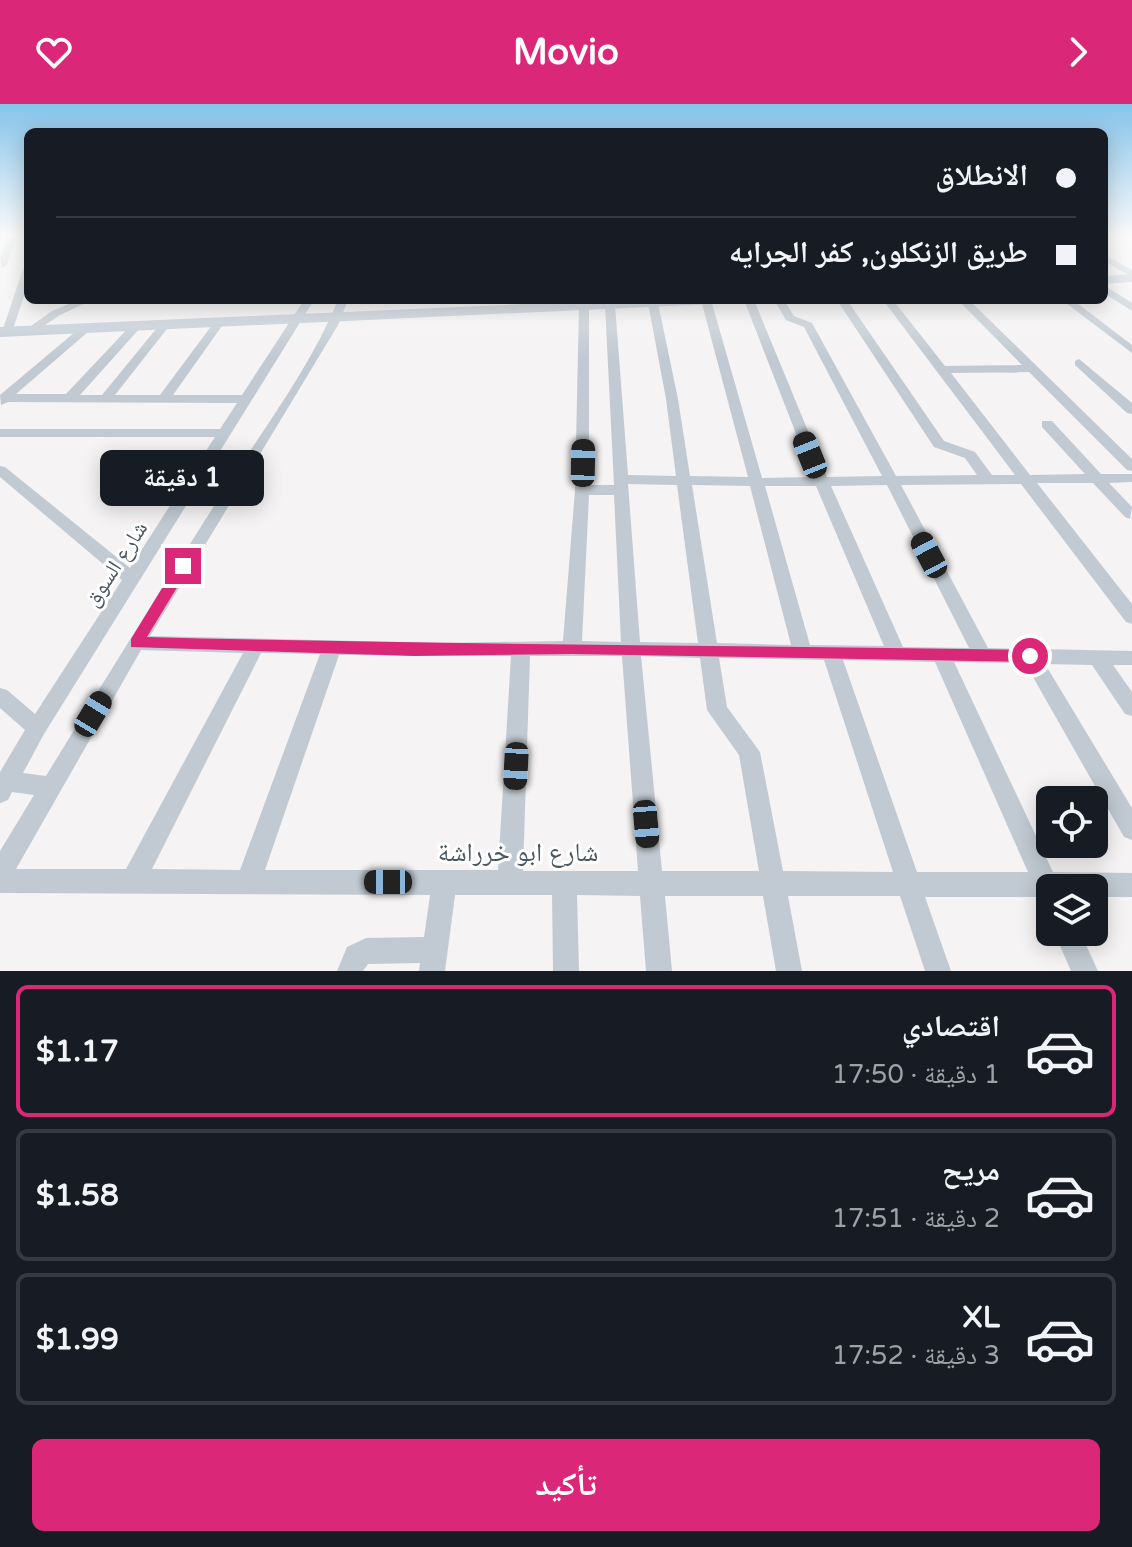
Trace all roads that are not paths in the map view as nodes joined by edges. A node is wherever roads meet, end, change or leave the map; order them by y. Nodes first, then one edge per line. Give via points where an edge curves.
1 (1129, 276) edge
2 (1108, 279) edge
3 (24, 284) edge
4 (1108, 291) edge
5 (78, 304) edge
6 (310, 304) edge
7 (337, 304) edge
8 (622, 304) edge
9 (647, 304) edge
10 (710, 304) edge
11 (751, 304) edge
12 (781, 304) edge
13 (845, 304) edge
14 (891, 304) edge
15 (967, 304) edge
16 (1072, 304) edge
17 (610, 305) junction
18 (584, 306) junction
19 (1132, 308) edge
20 (316, 319) junction
21 (219, 323) junction
22 (165, 325) junction
23 (136, 326) junction
24 (85, 329) junction
25 (11, 334) edge
26 (1132, 350) edge
27 (1079, 363) dead end
28 (1029, 368) junction
29 (942, 370) junction
30 (70, 398) junction
31 (106, 398) junction
32 (164, 398) junction
33 (247, 399) junction
34 (2, 400) edge
35 (1132, 410) edge
36 (1047, 424) dead end
37 (0, 433) edge
38 (225, 433) junction
39 (1130, 463) edge
40 (0, 470) edge
41 (132, 477) dead end
42 (1132, 478) edge
43 (987, 479) junction
44 (1028, 479) junction
45 (1097, 479) junction
46 (683, 480) junction
47 (821, 480) junction
48 (889, 480) junction
49 (755, 482) junction
50 (619, 485) junction
51 (582, 490) junction
52 (181, 503) junction
53 (1130, 514) dead end
54 (132, 579) junction
55 (1132, 617) edge
56 (136, 643) junction
57 (255, 647) junction
58 (332, 648) junction
59 (572, 648) junction
60 (521, 649) junction
61 (631, 649) junction
62 (708, 651) junction
63 (803, 653) junction
64 (831, 653) junction
65 (897, 655) junction
66 (941, 655) junction
67 (983, 656) junction
68 (1030, 656) junction
69 (1097, 657) junction
70 (1132, 658) edge
71 (3, 702) edge
72 (1132, 708) edge
73 (37, 728) junction
74 (49, 786) junction
75 (3, 787) edge
76 (1132, 829) edge
77 (0, 874) edge
78 (1041, 874) edge
79 (0, 881) edge
80 (133, 881) junction
81 (248, 882) junction
82 (444, 882) junction
83 (510, 883) junction
84 (564, 883) junction
85 (652, 883) junction
86 (774, 883) junction
87 (909, 884) junction
88 (1132, 885) edge
89 (1108, 886) edge
90 (1036, 889) edge
91 (1073, 946) edge
92 (433, 960) edge
93 (350, 971) edge
94 (566, 971) edge
95 (659, 971) edge
96 (789, 971) edge
97 (938, 971) edge
98 (1085, 971) edge

1 - 2 street
3 - 25 street
4 - 19 street
5 - 25 street
6 - 20 street
7 - 20 street
8 - 17 street
9 - 46 street via 672,399
10 - 49 street
11 - 47 street
12 - 48 street via 790,318 808,325
13 - 43 street via 939,444 970,455
14 - 29 street
15 - 28 street
16 - 26 street
17 - 18 street
17 - 50 street
18 - 20 street
18 - 51 street
20 - 21 street
20 - 33 street, شارع السوق
20 - 56 street via 289,399
21 - 22 street
21 - 32 street
22 - 23 street
22 - 31 street
23 - 24 street
23 - 30 street
24 - 25 street
24 - 34 street
27 - 35 street
28 - 29 street
28 - 39 street
29 - 44 street
30 - 31 street
30 - 34 street
31 - 32 street
32 - 33 street
33 - 38 street, شارع السوق
36 - 45 street
37 - 38 street
38 - 52 street, شارع السوق
40 - 54 street
41 - 52 street
42 - 45 street
43 - 44 street
43 - 48 street
44 - 45 street
44 - 55 street
45 - 53 street
46 - 49 street
46 - 50 street
46 - 62 street
47 - 48 street
47 - 49 street
47 - 65 street
48 - 67 street
49 - 63 street
50 - 51 street
50 - 61 street
51 - 59 street
52 - 54 street, شارع السوق
54 - 73 street, شارع السوق
56 - 57 street
56 - 74 street
57 - 58 street
57 - 80 street
58 - 60 street
58 - 81 street
59 - 60 street
59 - 61 street
60 - 83 street
61 - 62 street
61 - 85 street
62 - 63 street
62 - 86 street via 717,710 749,752
63 - 64 street
64 - 65 street
64 - 87 street
65 - 66 street
66 - 67 street
66 - 78 street
67 - 68 street
68 - 69 street
68 - 76 street
69 - 70 street
69 - 72 street
71 - 73 street
73 - 75 street, شارع السوق
74 - 75 street
74 - 77 street
79 - 80 street, شارع ابو خرراشة
80 - 81 street, شارع ابو خرراشة
81 - 82 street, شارع ابو خرراشة
82 - 83 street, شارع ابو خرراشة
82 - 92 street
83 - 84 street, شارع ابو خرراشة
84 - 85 street, شارع ابو خرراشة
84 - 94 street
85 - 86 street, شارع ابو خرراشة
85 - 95 street
86 - 87 street, شارع ابو خرراشة
86 - 96 street
87 - 90 street, شارع ابو خرراشة
87 - 97 street
88 - 89 street, شارع ابو خرراشة
91 - 98 street
92 - 93 street via 366,951 356,956

